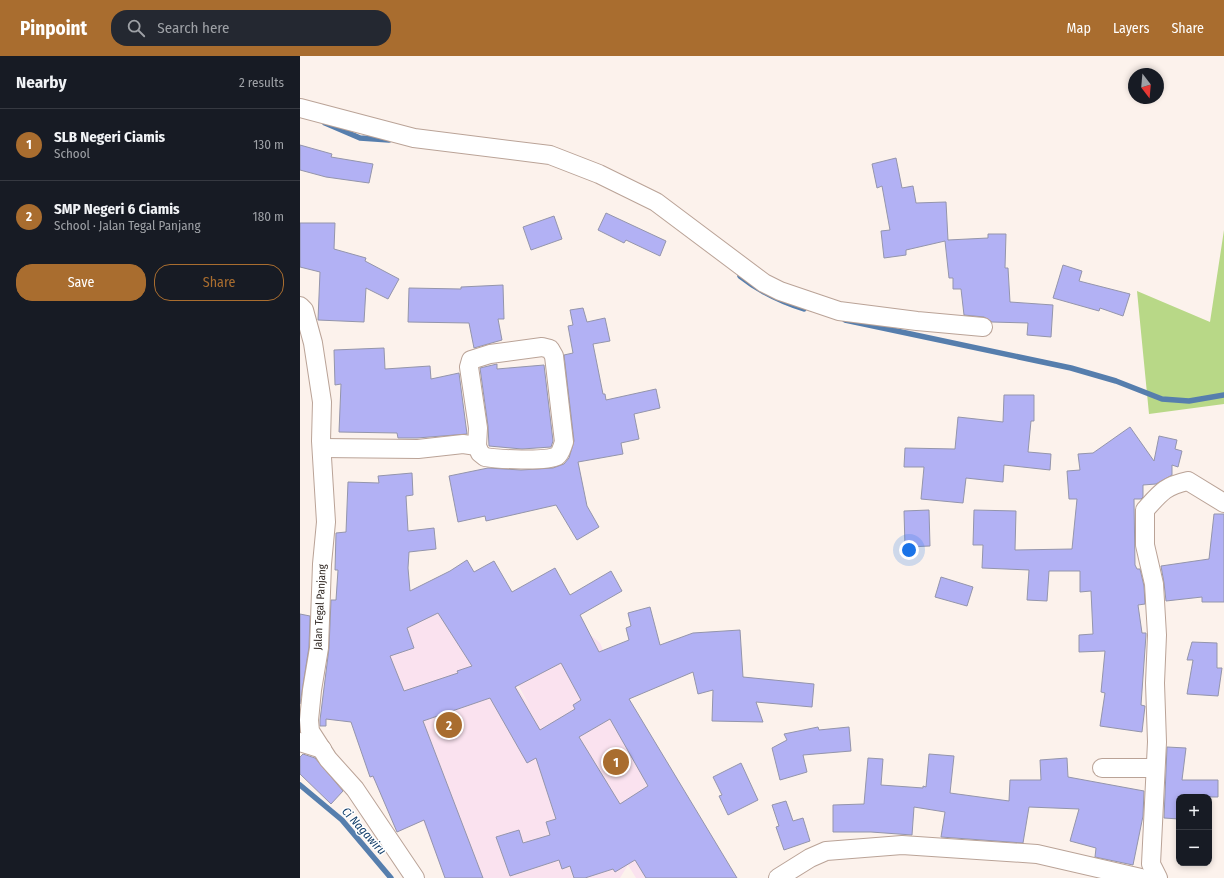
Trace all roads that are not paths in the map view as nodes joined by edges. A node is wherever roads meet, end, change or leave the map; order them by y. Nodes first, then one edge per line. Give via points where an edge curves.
1 (300, 108) edge
2 (300, 306) edge
3 (983, 327) dead end
4 (477, 446) junction
5 (322, 448) junction
6 (1224, 503) edge
7 (300, 742) edge
8 (322, 749) junction
9 (1102, 768) dead end
10 (1155, 768) junction
11 (415, 878) edge
12 (778, 878) edge
13 (1141, 878) edge
14 (1158, 878) edge

1 - 3 street via 414,138 550,155 599,174 656,202 764,283 780,291 839,311
2 - 5 street, Jalan Tegal Panjang via 304,310 314,350 322,402
4 - 4 street via 478,428 469,367 471,360 490,354 550,349 554,356 564,442 562,451 557,456 544,459 493,459 480,453
4 - 5 street via 463,444 418,449
5 - 8 street, Jalan Tegal Panjang via 326,522 319,648 309,720 310,731
6 - 10 street via 1188,481 1172,484 1145,510 1145,545 1154,584 1158,635
7 - 8 street
8 - 11 street, Jalan Tegal Panjang via 355,789
9 - 10 street
10 - 14 street via 1151,864
12 - 13 street via 826,851 902,845 1037,854

